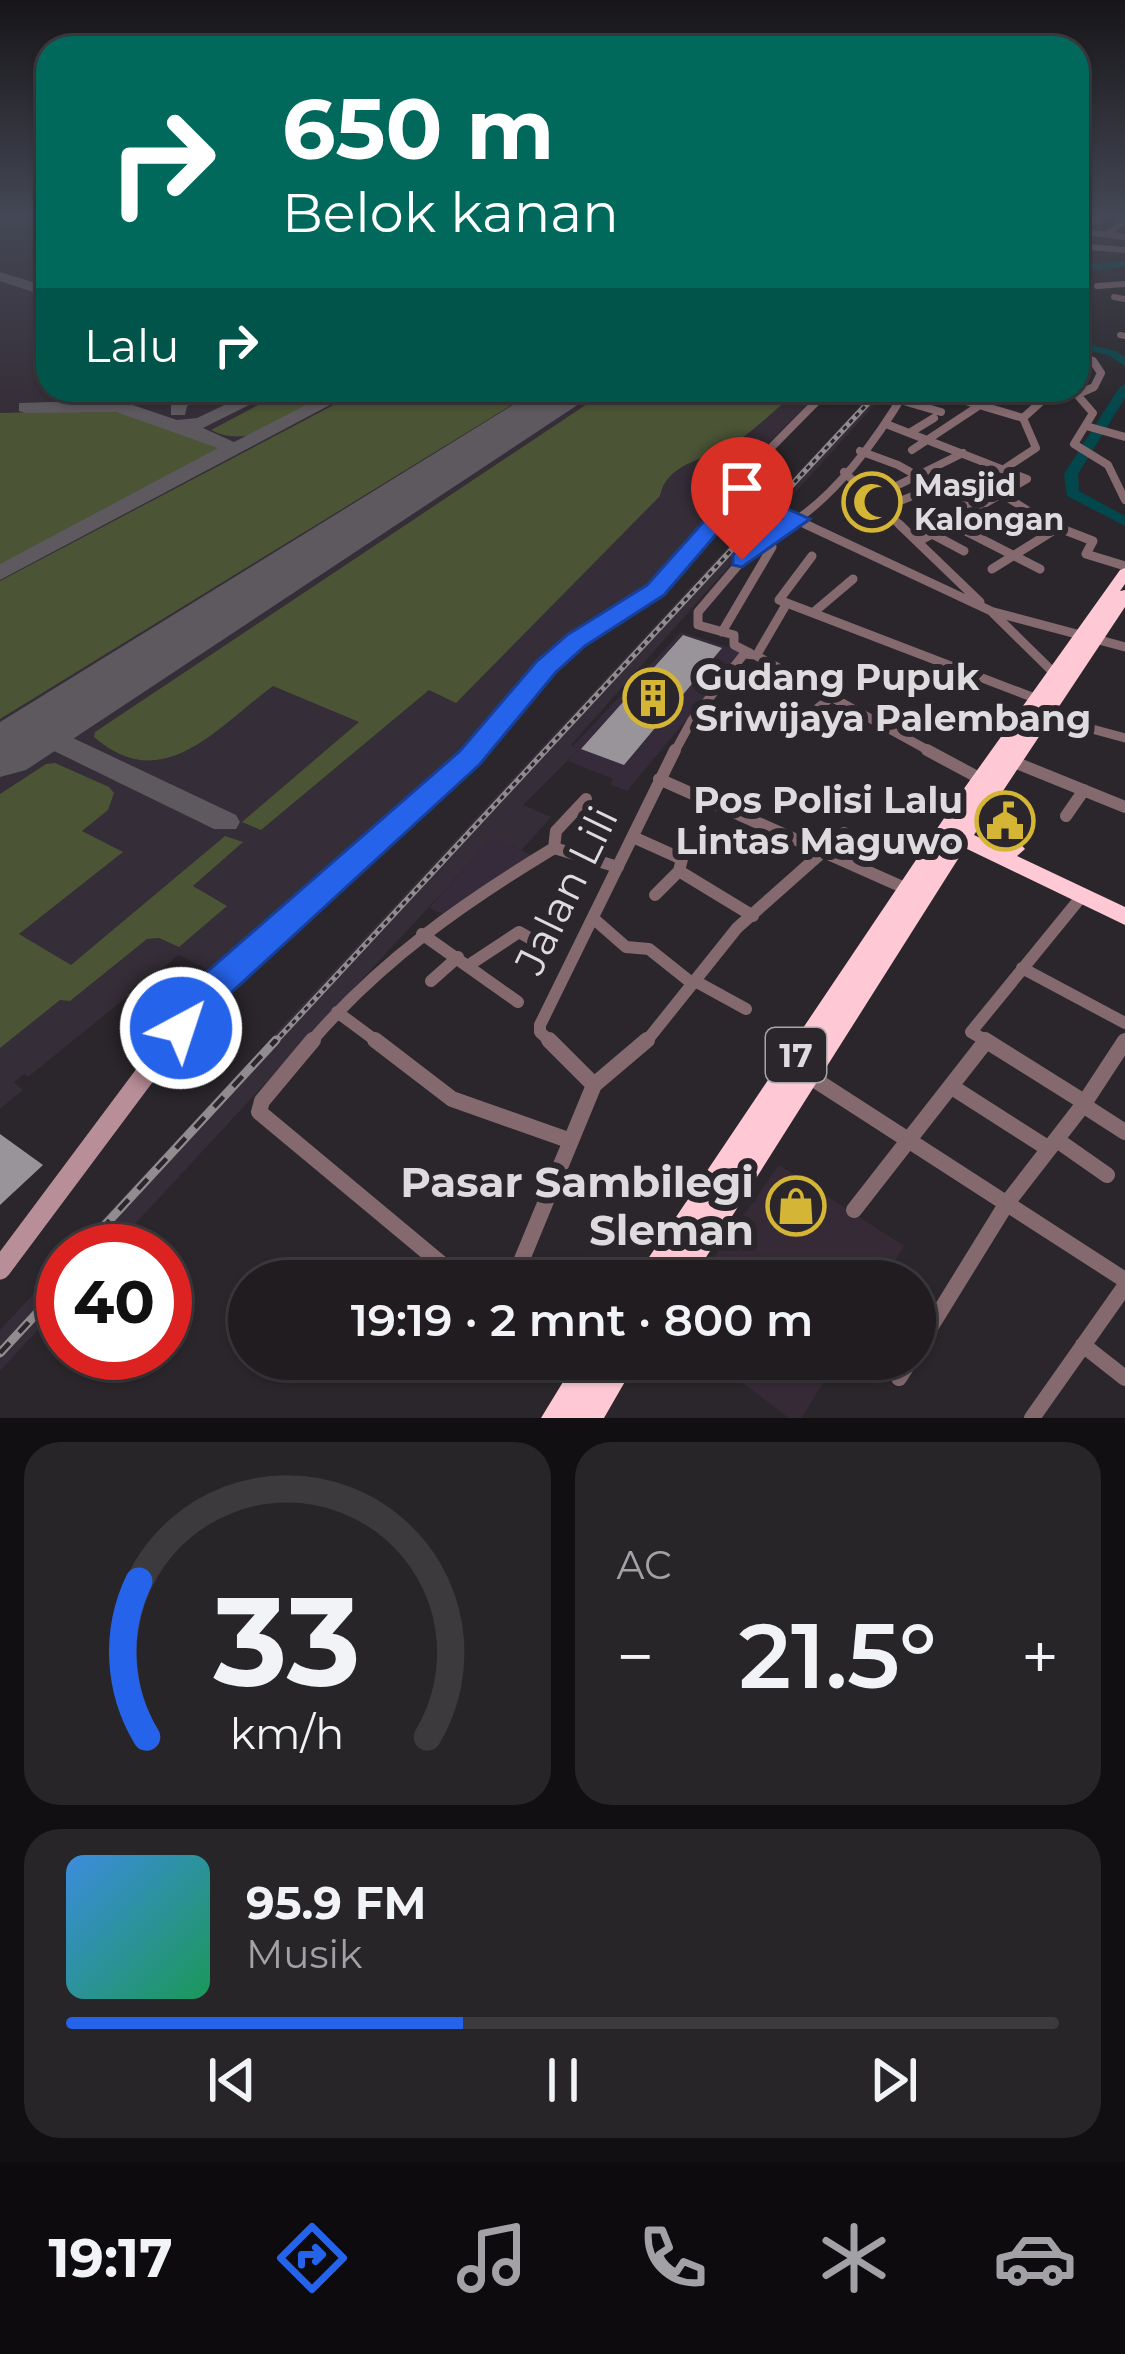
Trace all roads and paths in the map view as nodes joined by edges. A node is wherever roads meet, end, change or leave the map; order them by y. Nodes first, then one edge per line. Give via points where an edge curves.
1 (1125, 292) edge
2 (1114, 297) dead end
3 (1089, 360) edge
4 (1089, 388) edge
5 (816, 402) edge
6 (899, 402) edge
7 (905, 402) edge
8 (963, 402) edge
9 (1041, 402) edge
10 (1087, 402) edge
11 (977, 407) junction
12 (1023, 418) junction
13 (886, 424) junction
14 (1086, 426) junction
15 (911, 432) junction
16 (1125, 437) edge
17 (930, 439) junction
18 (912, 450) dead end
19 (860, 451) junction
20 (963, 453) junction
21 (1004, 469) junction
22 (844, 472) junction
23 (918, 476) junction
24 (937, 486) junction
25 (740, 494) junction
26 (1005, 496) junction
27 (872, 498) junction
28 (1125, 500) edge
29 (883, 508) junction
30 (978, 510) junction
31 (932, 512) dead end
32 (799, 519) junction
33 (955, 523) junction
34 (1056, 529) junction
35 (934, 535) junction
36 (765, 537) junction
37 (919, 541) junction
38 (964, 551) dead end
39 (812, 556) dead end
40 (1010, 557) junction
41 (992, 569) dead end
42 (1040, 569) dead end
43 (1125, 569) edge
44 (853, 579) dead end
45 (1125, 595) edge
46 (787, 603) junction
47 (989, 610) junction
48 (814, 612) junction
49 (722, 632) junction
50 (1090, 635) junction
51 (1125, 646) edge
52 (751, 652) junction
53 (1061, 679) junction
54 (833, 696) junction
55 (1041, 708) junction
56 (814, 711) dead end
57 (1125, 738) edge
58 (1014, 762) junction
59 (658, 779) junction
60 (981, 779) junction
61 (1084, 790) junction
62 (586, 799) dead end
63 (988, 802) junction
64 (1125, 807) edge
65 (1066, 815) dead end
66 (959, 829) junction
67 (844, 833) dead end
68 (633, 837) junction
69 (554, 848) junction
70 (821, 852) junction
71 (1014, 855) junction
72 (618, 867) junction
73 (940, 870) junction
74 (679, 871) junction
75 (907, 890) junction
76 (655, 895) dead end
77 (1082, 896) junction
78 (1125, 903) edge
79 (753, 916) junction
80 (1125, 917) edge
81 (594, 919) junction
82 (422, 934) junction
83 (533, 940) dead end
84 (463, 961) junction
85 (1022, 968) junction
86 (431, 981) dead end
87 (694, 983) junction
88 (518, 1002) dead end
89 (746, 1009) dead end
90 (338, 1012) junction
91 (1125, 1024) edge
92 (986, 1041) junction
93 (1125, 1041) edge
94 (806, 1075) junction
95 (594, 1085) junction
96 (952, 1088) junction
97 (1084, 1104) junction
98 (1125, 1132) edge
99 (571, 1141) junction
100 (910, 1141) junction
101 (1053, 1145) junction
102 (1107, 1175) dead end
103 (1007, 1203) junction
104 (854, 1210) dead end
105 (437, 1260) edge
106 (522, 1260) edge
107 (660, 1260) edge
108 (687, 1260) edge
109 (0, 1269) edge
110 (1125, 1283) edge
111 (936, 1319) edge
112 (1083, 1345) junction
113 (1125, 1378) edge
114 (575, 1380) edge
115 (610, 1380) edge
116 (557, 1418) edge
117 (586, 1418) edge
118 (1032, 1418) edge

1 - 2 street
3 - 4 street via 1102,373
5 - 25 street via 736,479
6 - 13 street
7 - 15 street via 937,415
8 - 11 street
9 - 12 street
10 - 14 street
11 - 12 street
11 - 17 street
12 - 21 street via 1036,448
13 - 15 street
13 - 19 street
14 - 16 street
14 - 28 street via 1074,444 1108,465
15 - 17 street
17 - 18 street
17 - 20 street
19 - 22 street
19 - 23 street via 900,461
20 - 21 street
20 - 23 street
21 - 26 street via 1027,478
22 - 27 street
22 - 32 street
23 - 24 street
23 - 27 street
24 - 29 street
24 - 30 street
25 - 32 street
25 - 109 street via 646,599 562,652 470,758 207,993
26 - 30 street
26 - 34 street
27 - 29 street
29 - 37 street
30 - 33 street
31 - 33 street
32 - 36 street
32 - 47 street
33 - 35 street
33 - 40 street
34 - 40 street
34 - 43 street via 1093,542 1086,554
35 - 37 street
35 - 38 street
36 - 49 street via 772,547
36 - 49 street via 695,618
37 - 47 street
39 - 46 street, Jalan Lili via 778,596
40 - 41 street
40 - 42 street
43 - 50 highway, 17
44 - 48 street
45 - 50 highway, 17
46 - 48 street
46 - 52 street, Jalan Lili
47 - 50 street
47 - 53 street
48 - 55 street
49 - 52 street
50 - 51 street
50 - 53 highway, 17
52 - 54 street
52 - 59 street, Jalan Lili via 692,720
53 - 55 highway, 17
54 - 56 street
54 - 60 street
55 - 57 street
55 - 58 highway, 17
55 - 60 highway, 17
58 - 61 street
58 - 63 highway, 17
59 - 68 street, Jalan Lili
59 - 70 street
60 - 66 highway, 17
61 - 64 street
61 - 65 street
62 - 69 street via 556,831
63 - 66 highway, 17
63 - 71 highway via 992,827
66 - 71 highway
66 - 73 highway, 17
66 - 75 highway, 17
67 - 70 street
68 - 72 street, Jalan Lili
68 - 74 street via 682,859
69 - 72 street
69 - 82 street
70 - 75 street
70 - 79 street
71 - 73 highway via 975,856
71 - 77 highway
71 - 78 highway
72 - 81 street, Jalan Lili
73 - 94 highway, 17
74 - 76 street
74 - 79 street
75 - 107 highway, 17
77 - 80 highway
77 - 85 street
79 - 87 street
81 - 87 street via 626,947 649,949
81 - 95 street, Jalan Lili via 540,1032
82 - 84 street
82 - 90 street
83 - 84 street via 508,935
84 - 86 street
84 - 88 street
85 - 91 street
85 - 92 street via 971,1032
87 - 89 street
87 - 95 street via 612,1076
90 - 99 street via 452,1099
90 - 105 street via 260,1112
92 - 96 street
92 - 97 street
93 - 97 street
94 - 100 street
94 - 108 highway, 17
95 - 99 street
96 - 100 street
96 - 101 street
97 - 98 street
97 - 101 street
99 - 106 street
100 - 103 street
100 - 104 street
101 - 102 street
101 - 103 street
103 - 110 street
103 - 111 street
110 - 112 street
112 - 113 street
112 - 118 street
114 - 116 highway
115 - 117 highway

